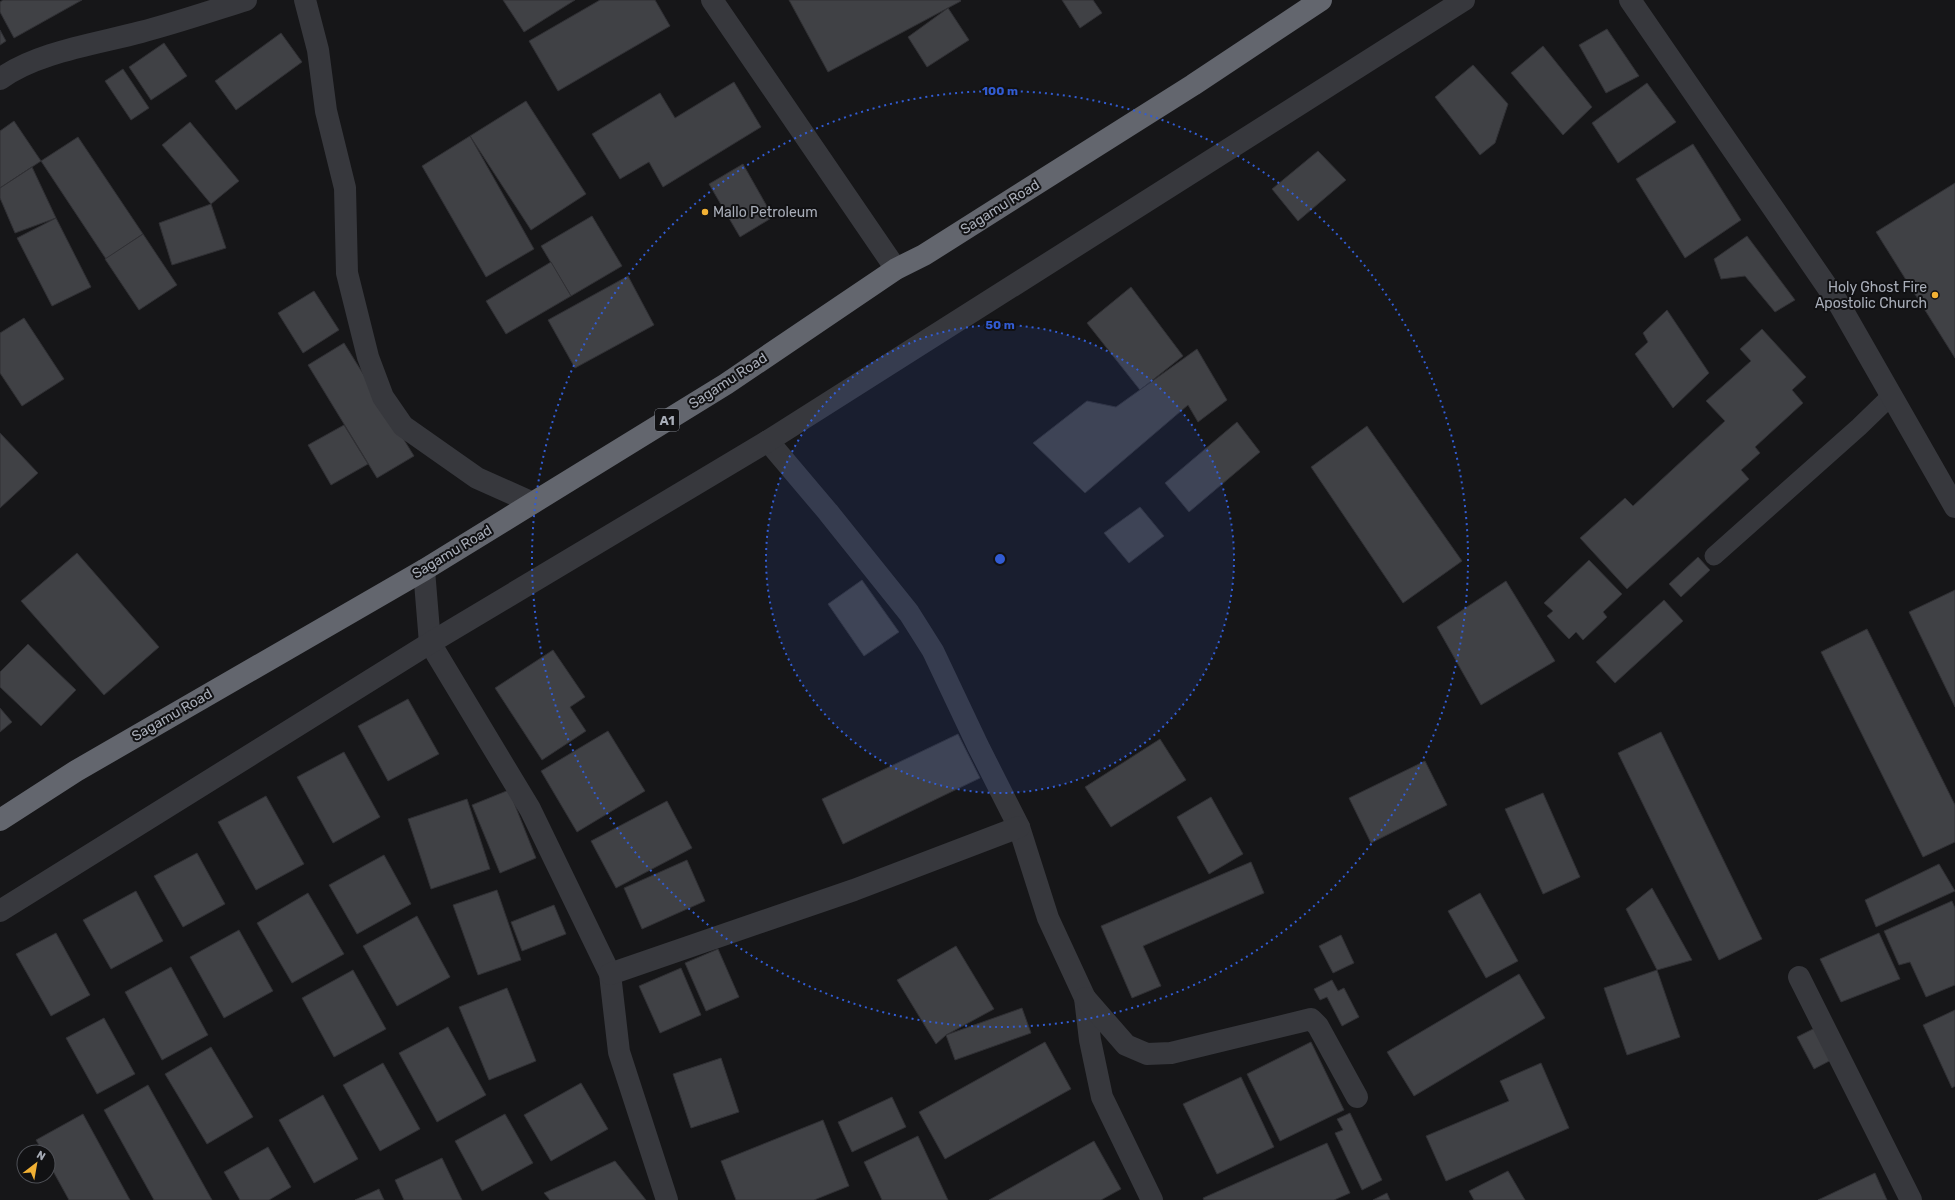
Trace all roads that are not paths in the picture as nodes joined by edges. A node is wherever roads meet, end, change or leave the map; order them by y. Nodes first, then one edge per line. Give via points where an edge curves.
1 (246, 0) edge
2 (305, 0) edge
3 (712, 0) edge
4 (1321, 0) edge
5 (1464, 0) edge
6 (1630, 0) edge
7 (0, 79) edge
8 (896, 269) junction
9 (1891, 396) junction
10 (768, 441) junction
11 (533, 503) junction
12 (1955, 507) edge
13 (1714, 556) dead end
14 (424, 570) junction
15 (430, 643) junction
16 (0, 820) edge
17 (1020, 827) junction
18 (0, 911) edge
19 (610, 974) junction
20 (1799, 977) dead end
21 (1085, 998) junction
22 (1358, 1097) dead end
23 (667, 1200) edge
24 (1152, 1200) edge
25 (1912, 1200) edge

1 - 7 street via 167,25 44,57 15,68
2 - 11 street via 318,50 326,111 344,188 347,273 368,357 383,397 403,426 477,478
3 - 8 street
4 - 8 highway, Sagamu Road / A1 via 924,255
5 - 10 street
6 - 9 street via 1839,304
8 - 11 highway, Sagamu Road / A1 via 726,384
9 - 12 street
9 - 13 lane
10 - 15 street
10 - 17 street via 909,613 933,650
11 - 14 highway, Sagamu Road / A1
14 - 15 street
14 - 16 highway, Sagamu Road / A1 via 76,771
15 - 18 street
15 - 19 street via 530,809
17 - 19 street via 854,890
17 - 21 street via 1048,918
19 - 23 street via 619,1052
20 - 25 street
21 - 22 street via 1126,1045 1147,1054 1171,1053 1311,1019 1318,1026
21 - 24 street via 1090,1040 1102,1097

